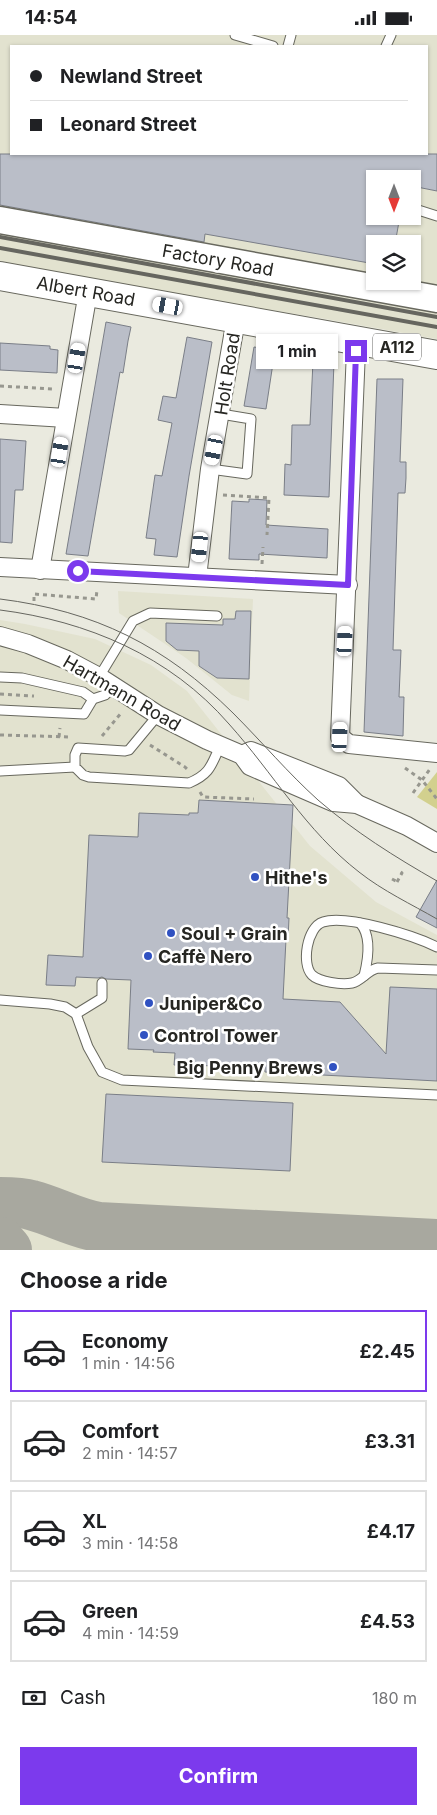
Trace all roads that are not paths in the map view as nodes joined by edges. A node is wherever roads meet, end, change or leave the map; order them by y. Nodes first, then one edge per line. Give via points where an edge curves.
1 (236, 35) edge
2 (270, 45) edge
3 (421, 211) edge
4 (437, 216) edge
5 (0, 220) edge
6 (0, 276) edge
7 (88, 292) junction
8 (437, 299) edge
9 (236, 319) junction
10 (358, 340) junction
11 (437, 355) edge
12 (0, 414) edge
13 (221, 414) junction
14 (66, 418) junction
15 (210, 469) junction
16 (0, 567) edge
17 (40, 570) junction
18 (197, 577) junction
19 (348, 585) junction
20 (217, 616) dead end
21 (0, 636) edge
22 (0, 677) edge
23 (99, 677) junction
24 (114, 687) junction
25 (93, 699) junction
26 (0, 711) edge
27 (158, 715) junction
28 (220, 746) junction
29 (435, 759) edge
30 (74, 767) junction
31 (0, 771) edge
32 (437, 843) edge
33 (360, 923) junction
34 (437, 947) edge
35 (437, 970) edge
36 (363, 977) junction
37 (102, 983) dead end
38 (0, 1000) edge
39 (76, 1015) junction
40 (437, 1095) edge

1 - 2 lane
3 - 4 lane
5 - 8 street, Factory Road
6 - 7 main road, Albert Road / A112
7 - 9 main road, Albert Road / A112
7 - 14 street
9 - 10 main road, Albert Road / A112
9 - 13 street, Holt Road
10 - 11 main road, Albert Road / A112
10 - 19 street
12 - 14 street
13 - 15 street, Holt Road
13 - 15 lane via 251,419 247,474
14 - 17 street
15 - 18 street, Holt Road
16 - 17 street
17 - 18 street
18 - 19 street
19 - 29 street via 340,737 349,744
20 - 23 lane via 150,613 132,621
21 - 23 street, Hartmann Road via 67,660
22 - 25 lane via 22,678 83,691
23 - 24 street, Hartmann Road
24 - 25 lane
24 - 27 street, Hartmann Road
25 - 26 lane via 84,714
27 - 28 street, Hartmann Road
27 - 30 lane via 128,750 78,748
28 - 30 lane via 203,777 189,783 89,777
28 - 32 street, Hartmann Road via 242,755 250,766 332,802 357,804
30 - 31 lane
33 - 34 lane
33 - 36 lane via 367,940
33 - 36 lane via 330,920 314,928 308,939 307,967 313,977 323,981 352,983
35 - 36 lane via 378,968
37 - 39 lane via 102,998
38 - 39 lane via 50,1004 65,1007
39 - 40 lane via 102,1073 122,1080

